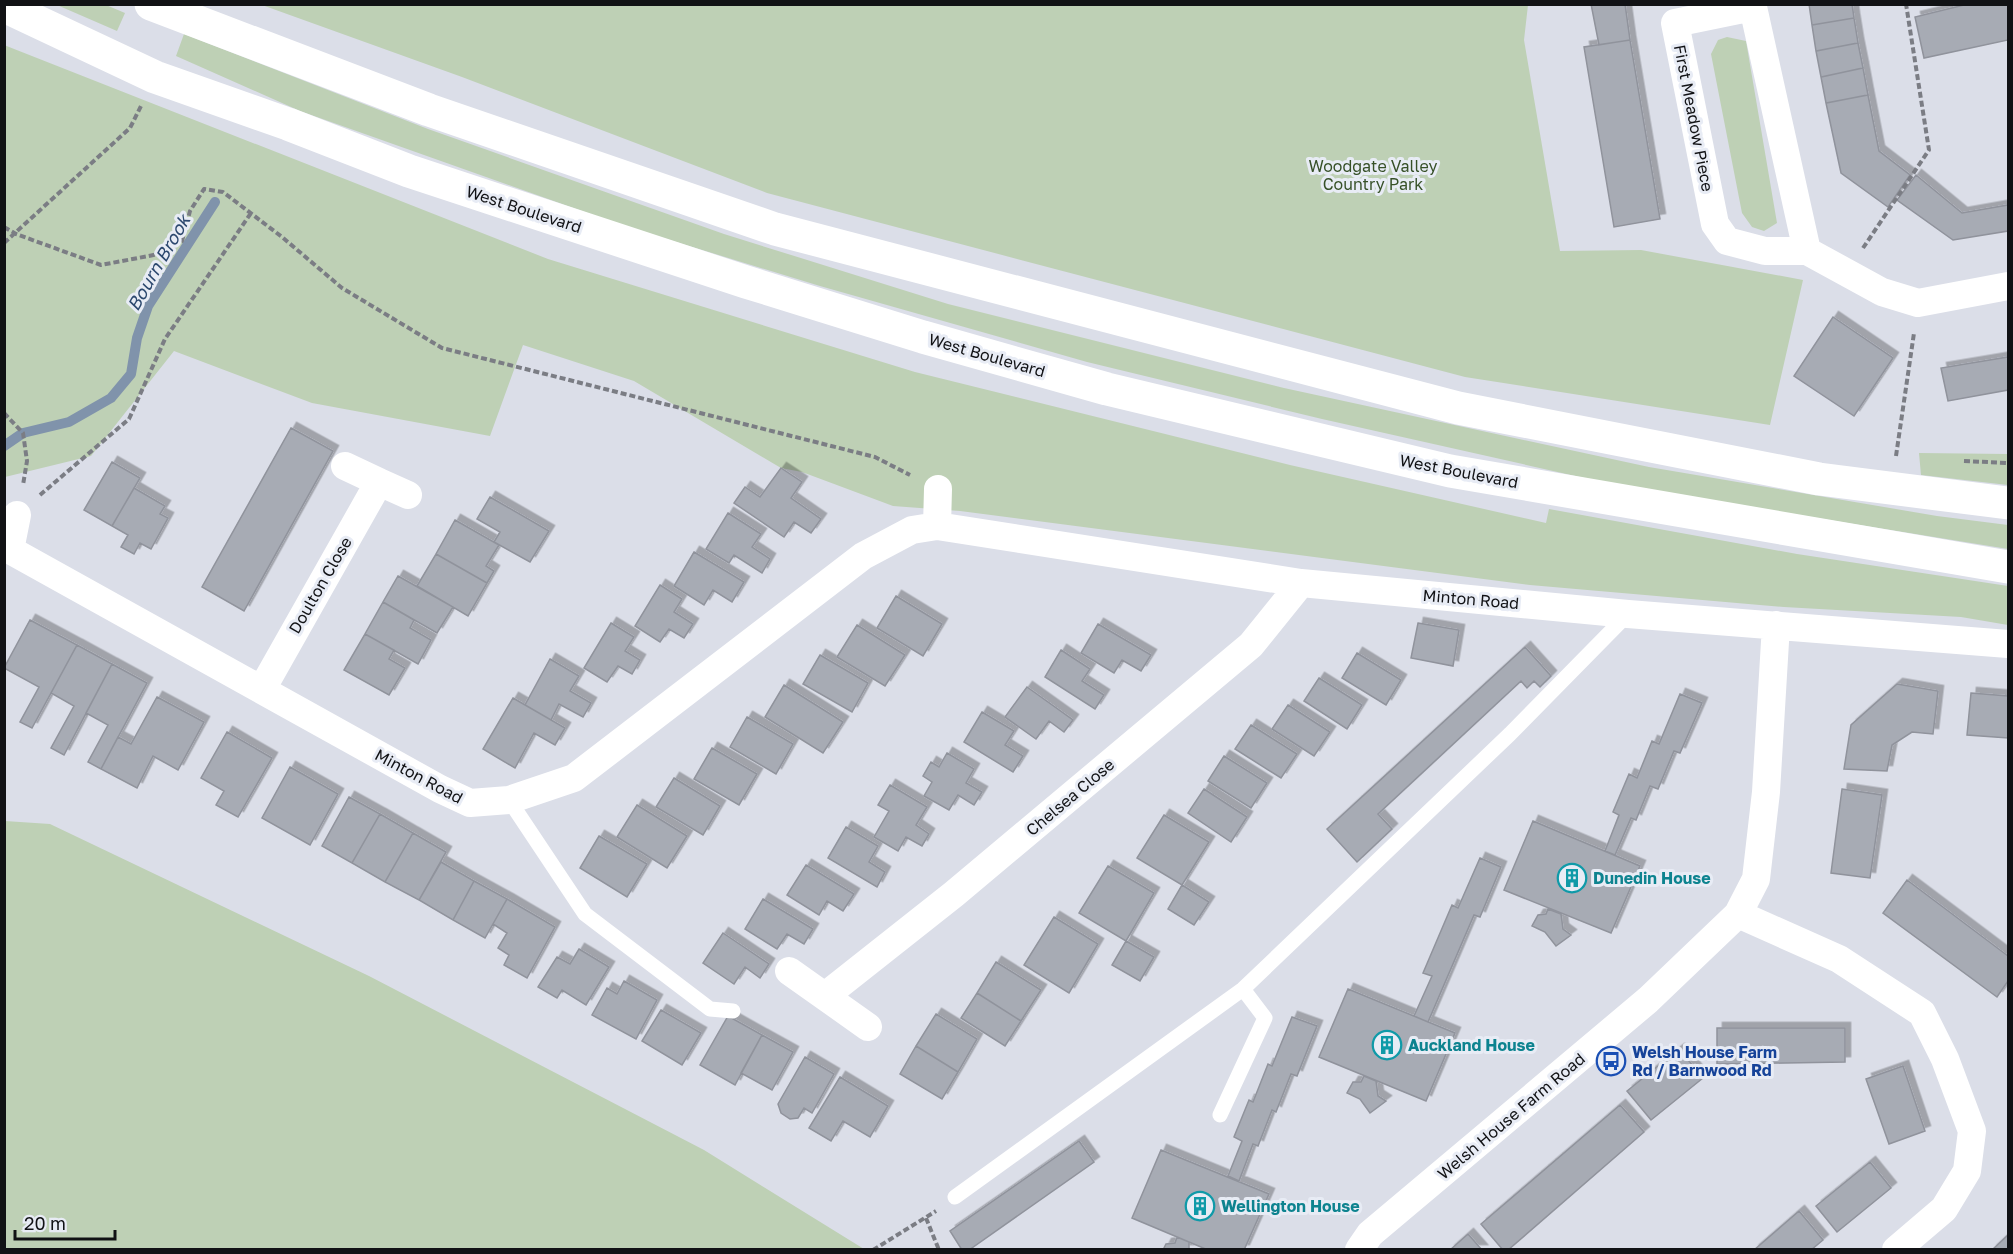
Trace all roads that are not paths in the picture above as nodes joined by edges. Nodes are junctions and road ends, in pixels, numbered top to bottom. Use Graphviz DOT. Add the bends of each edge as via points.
graph roads {
  1 [pos="151,4"];
  2 [pos="4,6"];
  3 [pos="1807,251"];
  4 [pos="2008,286"];
  5 [pos="345,466"];
  6 [pos="379,482"];
  7 [pos="938,489"];
  8 [pos="408,495"];
  9 [pos="2008,503"];
  10 [pos="17,515"];
  11 [pos="937,526"];
  12 [pos="2008,567"];
  13 [pos="1301,583"];
  14 [pos="1629,614"];
  15 [pos="1776,625"];
  16 [pos="2008,644"];
  17 [pos="262,689"];
  18 [pos="509,800"];
  19 [pos="1738,914"];
  20 [pos="789,972"];
  21 [pos="1243,989"];
  22 [pos="825,996"];
  23 [pos="733,1011"];
  24 [pos="868,1027"];
  25 [pos="1220,1115"];
  26 [pos="955,1197"];
  27 [pos="1359,1250"];
  28 [pos="1896,1250"];
  1 -- 9 [label="main road" via="429,110 775,229 1458,408 1819,479"];
  2 -- 12 [label="main road, West Boulevard" via="155,77 410,171 746,282 1095,386 1450,471"];
  3 -- 3 [label="street, First Meadow Piece" via="1753,7 1675,23 1715,224 1727,241 1765,251"];
  3 -- 4 [label="street, First Meadow Piece" via="1882,292 1918,303"];
  5 -- 6 [label="street"];
  6 -- 8 [label="street"];
  6 -- 17 [label="street, Doulton Close"];
  7 -- 11 [label="street"];
  10 -- 17 [label="street, Minton Road" via="10,550"];
  11 -- 13 [label="street, Minton Road"];
  11 -- 18 [label="street, Minton Road" via="912,530 863,556 574,778"];
  13 -- 14 [label="street, Minton Road"];
  13 -- 22 [label="street, Chelsea Close" via="1251,645 954,894"];
  14 -- 15 [label="street, Minton Road"];
  14 -- 21 [label="lane" via="1510,734"];
  15 -- 16 [label="street, Minton Road"];
  15 -- 19 [label="street, Welsh House Farm Road" via="1766,792 1756,879"];
  17 -- 18 [label="street, Minton Road" via="470,803"];
  18 -- 23 [label="lane" via="585,914 710,1009"];
  19 -- 27 [label="street, Welsh House Farm Road" via="1648,1000 1370,1234"];
  19 -- 28 [label="street" via="1839,959 1922,1013 1945,1059 1972,1131 1967,1171 1944,1209"];
  20 -- 22 [label="street"];
  21 -- 25 [label="lane" via="1265,1018"];
  21 -- 26 [label="lane"];
  22 -- 24 [label="street"];
}
